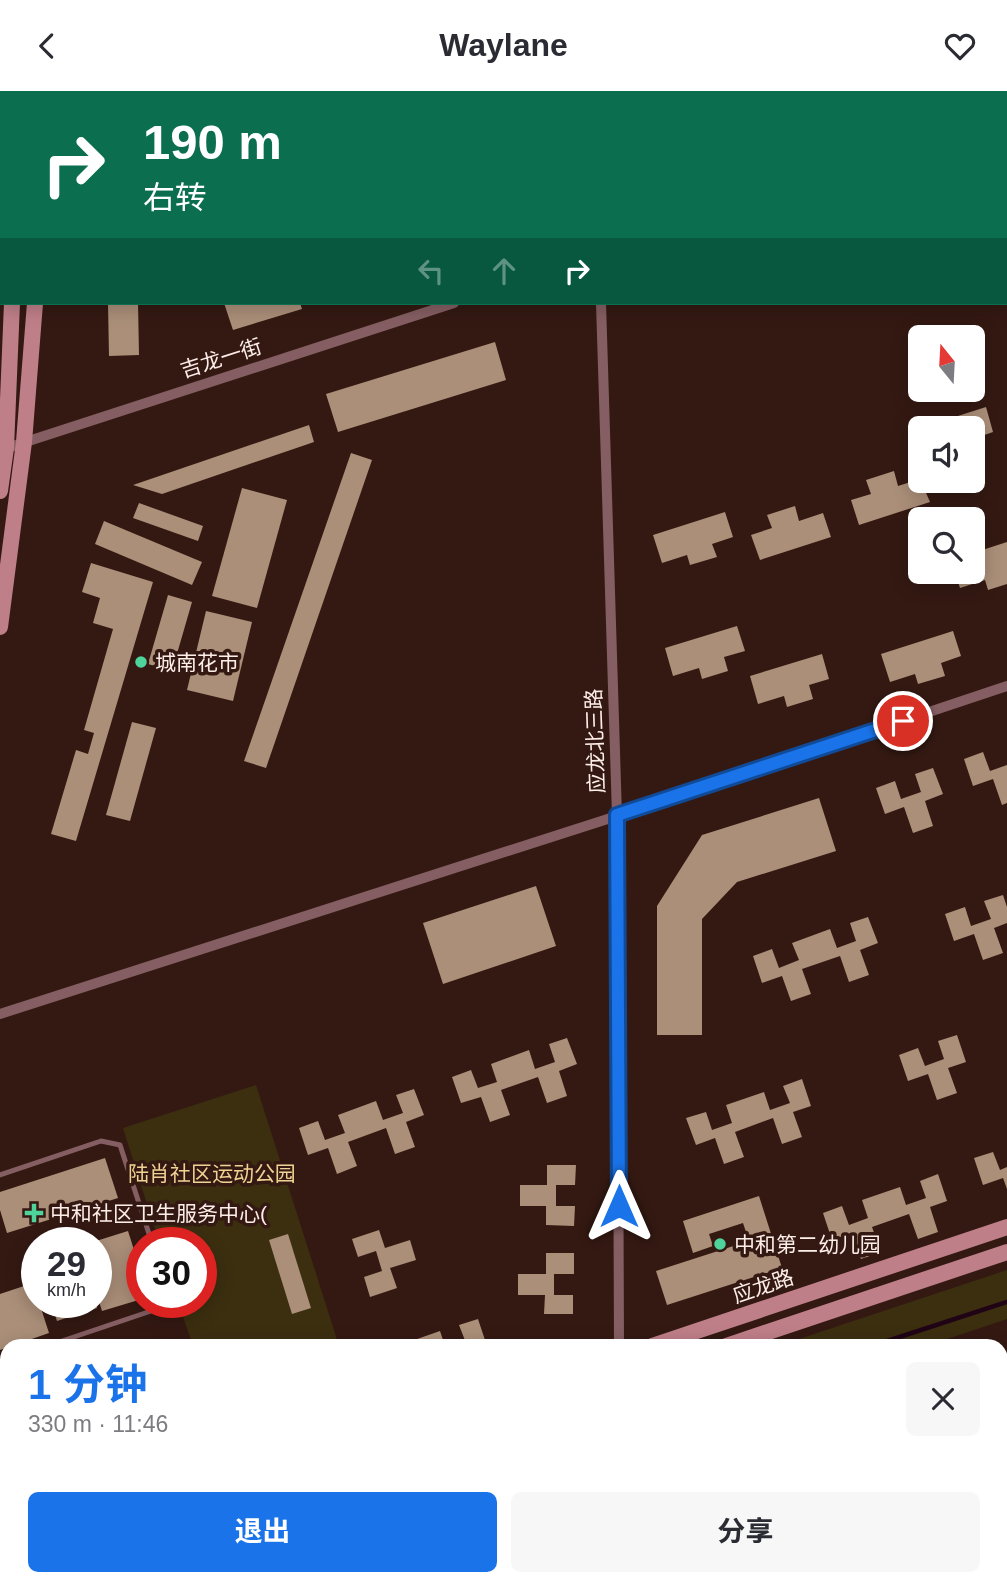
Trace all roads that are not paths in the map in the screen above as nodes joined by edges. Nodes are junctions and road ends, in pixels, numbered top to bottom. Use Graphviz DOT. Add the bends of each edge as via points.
graph roads {
  1 [pos="12,305"];
  2 [pos="35,305"];
  3 [pos="448,305"];
  4 [pos="601,305"];
  5 [pos="24,442"];
  6 [pos="3,449"];
  7 [pos="0,491"];
  8 [pos="0,627"];
  9 [pos="1007,687"];
  10 [pos="617,815"];
  11 [pos="0,1014"];
  12 [pos="0,1175"];
  13 [pos="147,1227"];
  14 [pos="1007,1227"];
  15 [pos="1007,1252"];
  16 [pos="130,1318"];
  17 [pos="68,1339"];
  18 [pos="619,1339"];
  19 [pos="673,1339"];
  20 [pos="747,1339"];
  1 -- 6 [label="street"];
  2 -- 5 [label="street"];
  3 -- 5 [label="street, 吉龙一街"];
  4 -- 10 [label="street, 应龙北三路"];
  5 -- 6 [label="street, 吉龙一街"];
  5 -- 8 [label="street"];
  6 -- 7 [label="street"];
  9 -- 10 [label="street"];
  10 -- 11 [label="street"];
  10 -- 18 [label="street, 应龙北三路"];
  12 -- 13 [label="lane" via="101,1141 120,1145"];
  14 -- 19 [label="street, 应龙路"];
  15 -- 20 [label="street"];
  16 -- 17 [label="lane"];
}
